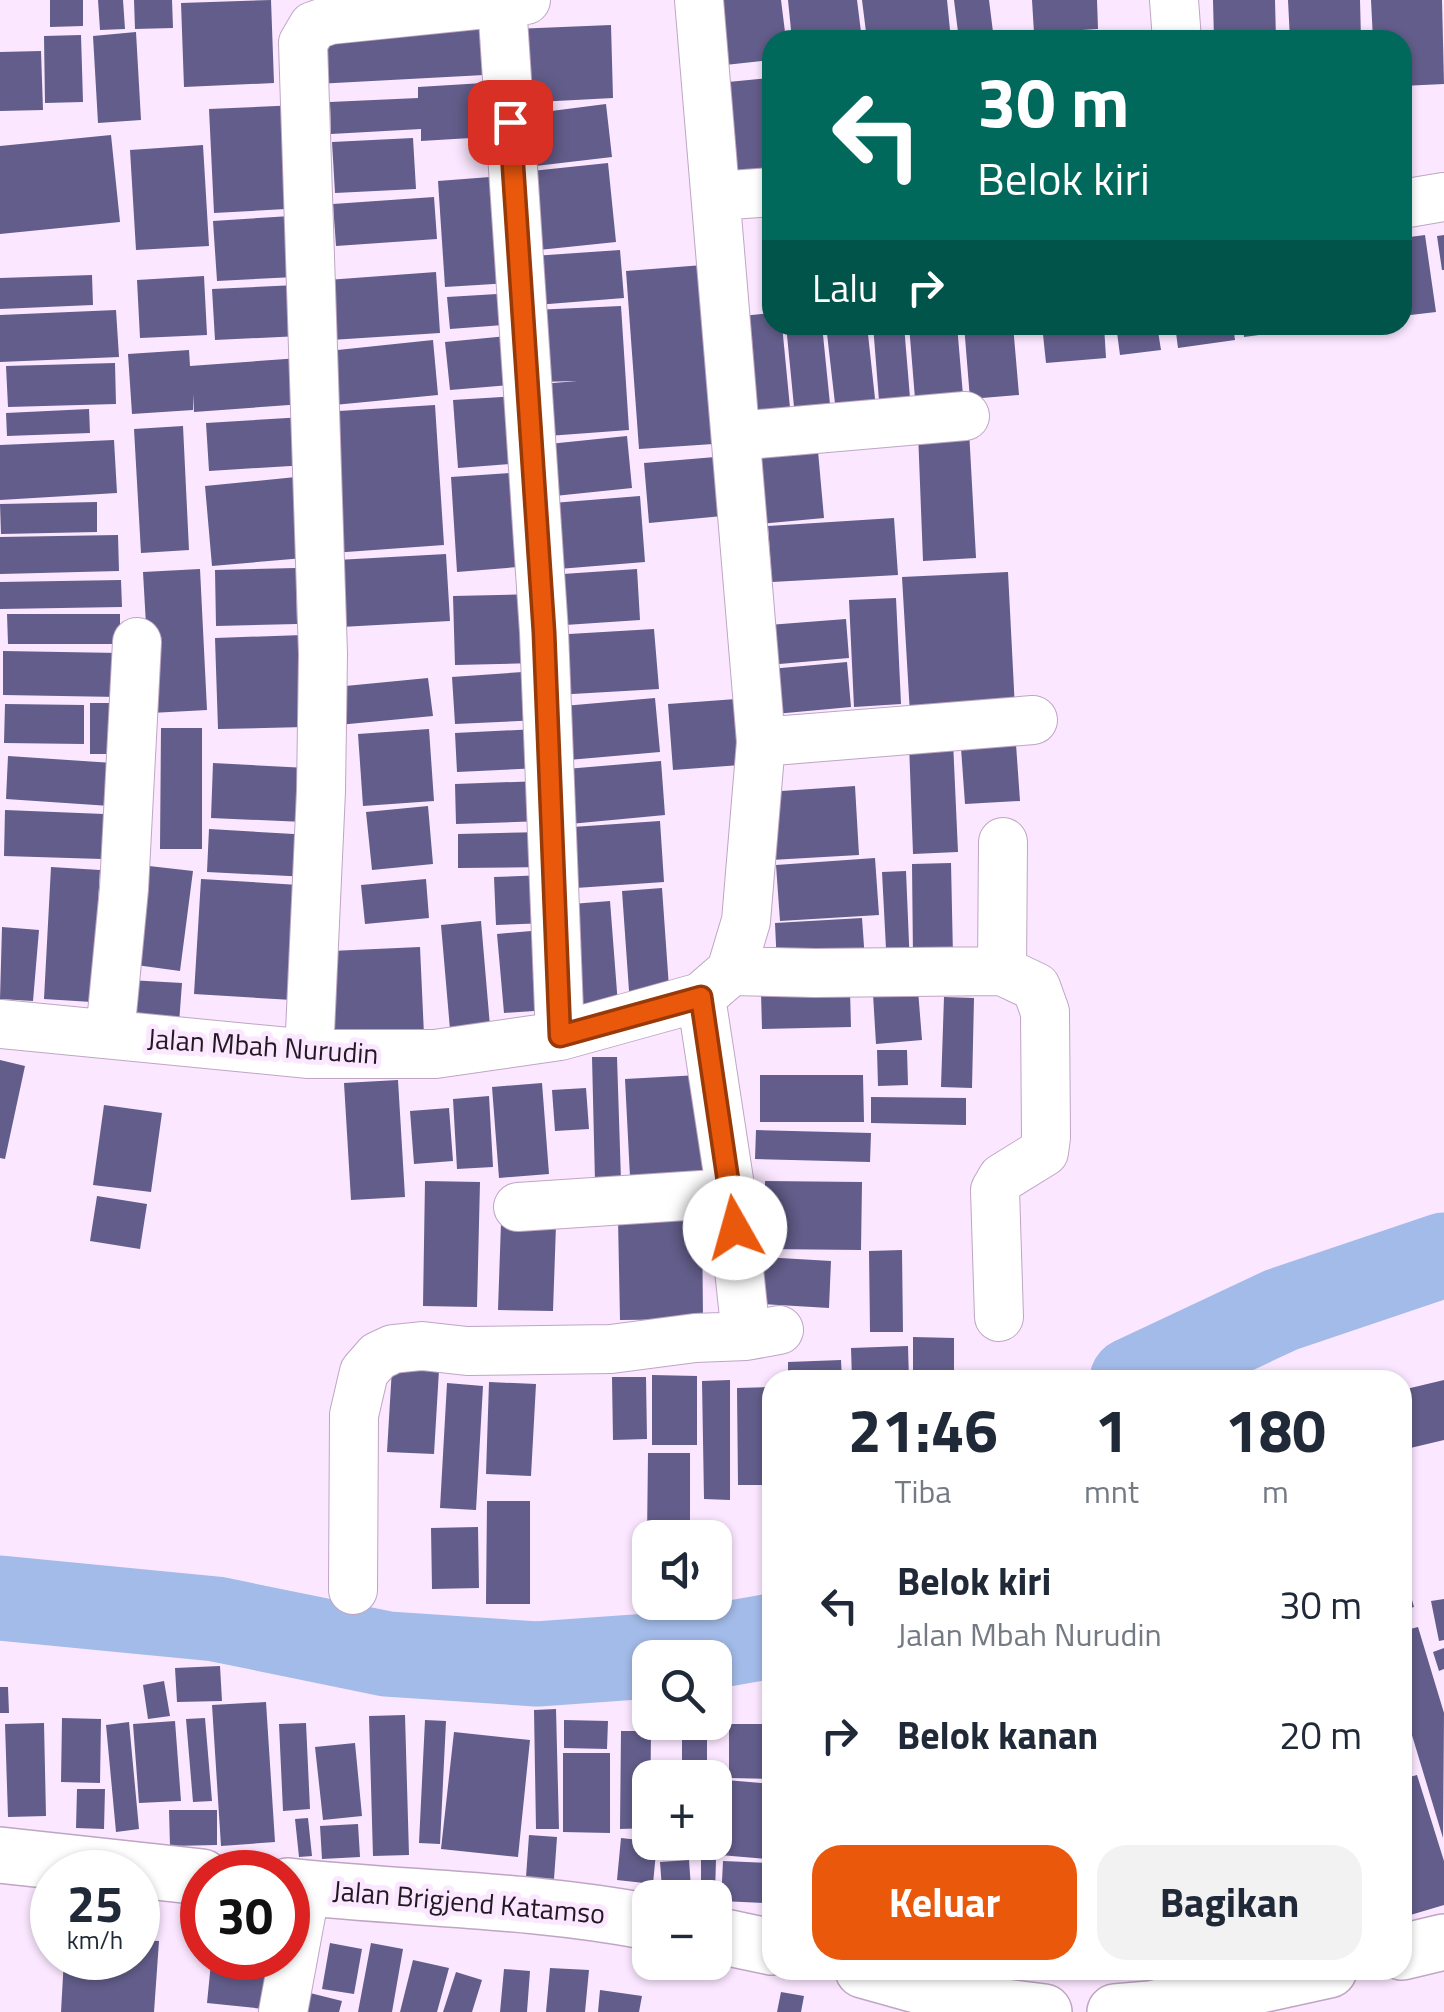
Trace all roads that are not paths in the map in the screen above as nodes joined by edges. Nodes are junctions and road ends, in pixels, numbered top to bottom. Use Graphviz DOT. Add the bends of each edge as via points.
graph roads {
  1 [pos="699,0"];
  2 [pos="1174,0"];
  3 [pos="514,2"];
  4 [pos="1176,30"];
  5 [pos="762,193"];
  6 [pos="716,196"];
  7 [pos="1444,197"];
  8 [pos="1412,202"];
  9 [pos="965,416"];
  10 [pos="736,436"];
  11 [pos="137,642"];
  12 [pos="1033,720"];
  13 [pos="762,742"];
  14 [pos="1003,842"];
  15 [pos="1002,970"];
  16 [pos="716,984"];
  17 [pos="0,1024"];
  18 [pos="110,1034"];
  19 [pos="560,1036"];
  20 [pos="309,1054"];
  21 [pos="731,1193"];
  22 [pos="518,1207"];
  23 [pos="999,1317"];
  24 [pos="353,1590"];
  25 [pos="0,1856"];
  26 [pos="180,1875"];
  27 [pos="310,1888"];
  28 [pos="632,1918"];
  29 [pos="732,1939"];
  30 [pos="1444,1942"];
  31 [pos="762,1945"];
  32 [pos="1412,1950"];
  33 [pos="287,1980"];
  34 [pos="898,1980"];
  35 [pos="1282,1980"];
  36 [pos="283,2012"];
  37 [pos="1044,2012"];
  38 [pos="1115,2012"];
  1 -- 6 [label="street"];
  2 -- 4 [label="street"];
  3 -- 19 [label="street"];
  3 -- 20 [label="street" via="330,20 313,26 303,43 323,654"];
  5 -- 6 [label="street"];
  6 -- 10 [label="street"];
  7 -- 8 [label="street"];
  9 -- 10 [label="street"];
  10 -- 13 [label="street"];
  11 -- 18 [label="street"];
  12 -- 13 [label="street"];
  13 -- 16 [label="street" via="746,921"];
  14 -- 15 [label="street"];
  15 -- 16 [label="street, Jalan Mbah Nurudin" via="814,974"];
  15 -- 23 [label="street" via="1036,987 1044,1000 1046,1137 1044,1152 1002,1178 995,1190"];
  16 -- 19 [label="street, Jalan Mbah Nurudin"];
  16 -- 21 [label="street"];
  17 -- 18 [label="street, Jalan Mbah Nurudin"];
  18 -- 20 [label="street, Jalan Mbah Nurudin"];
  19 -- 20 [label="street, Jalan Mbah Nurudin" via="435,1054"];
  21 -- 22 [label="street"];
  21 -- 24 [label="street" via="763,1333 610,1349 422,1346 378,1356 364,1372 354,1415"];
  25 -- 26 [label="street"];
  27 -- 28 [label="street, Jalan Brigjend Katamso"];
  29 -- 31 [label="street"];
  30 -- 32 [label="street"];
  33 -- 36 [label="street"];
  34 -- 37 [label="street" via="988,2005"];
  35 -- 38 [label="street"];
}
